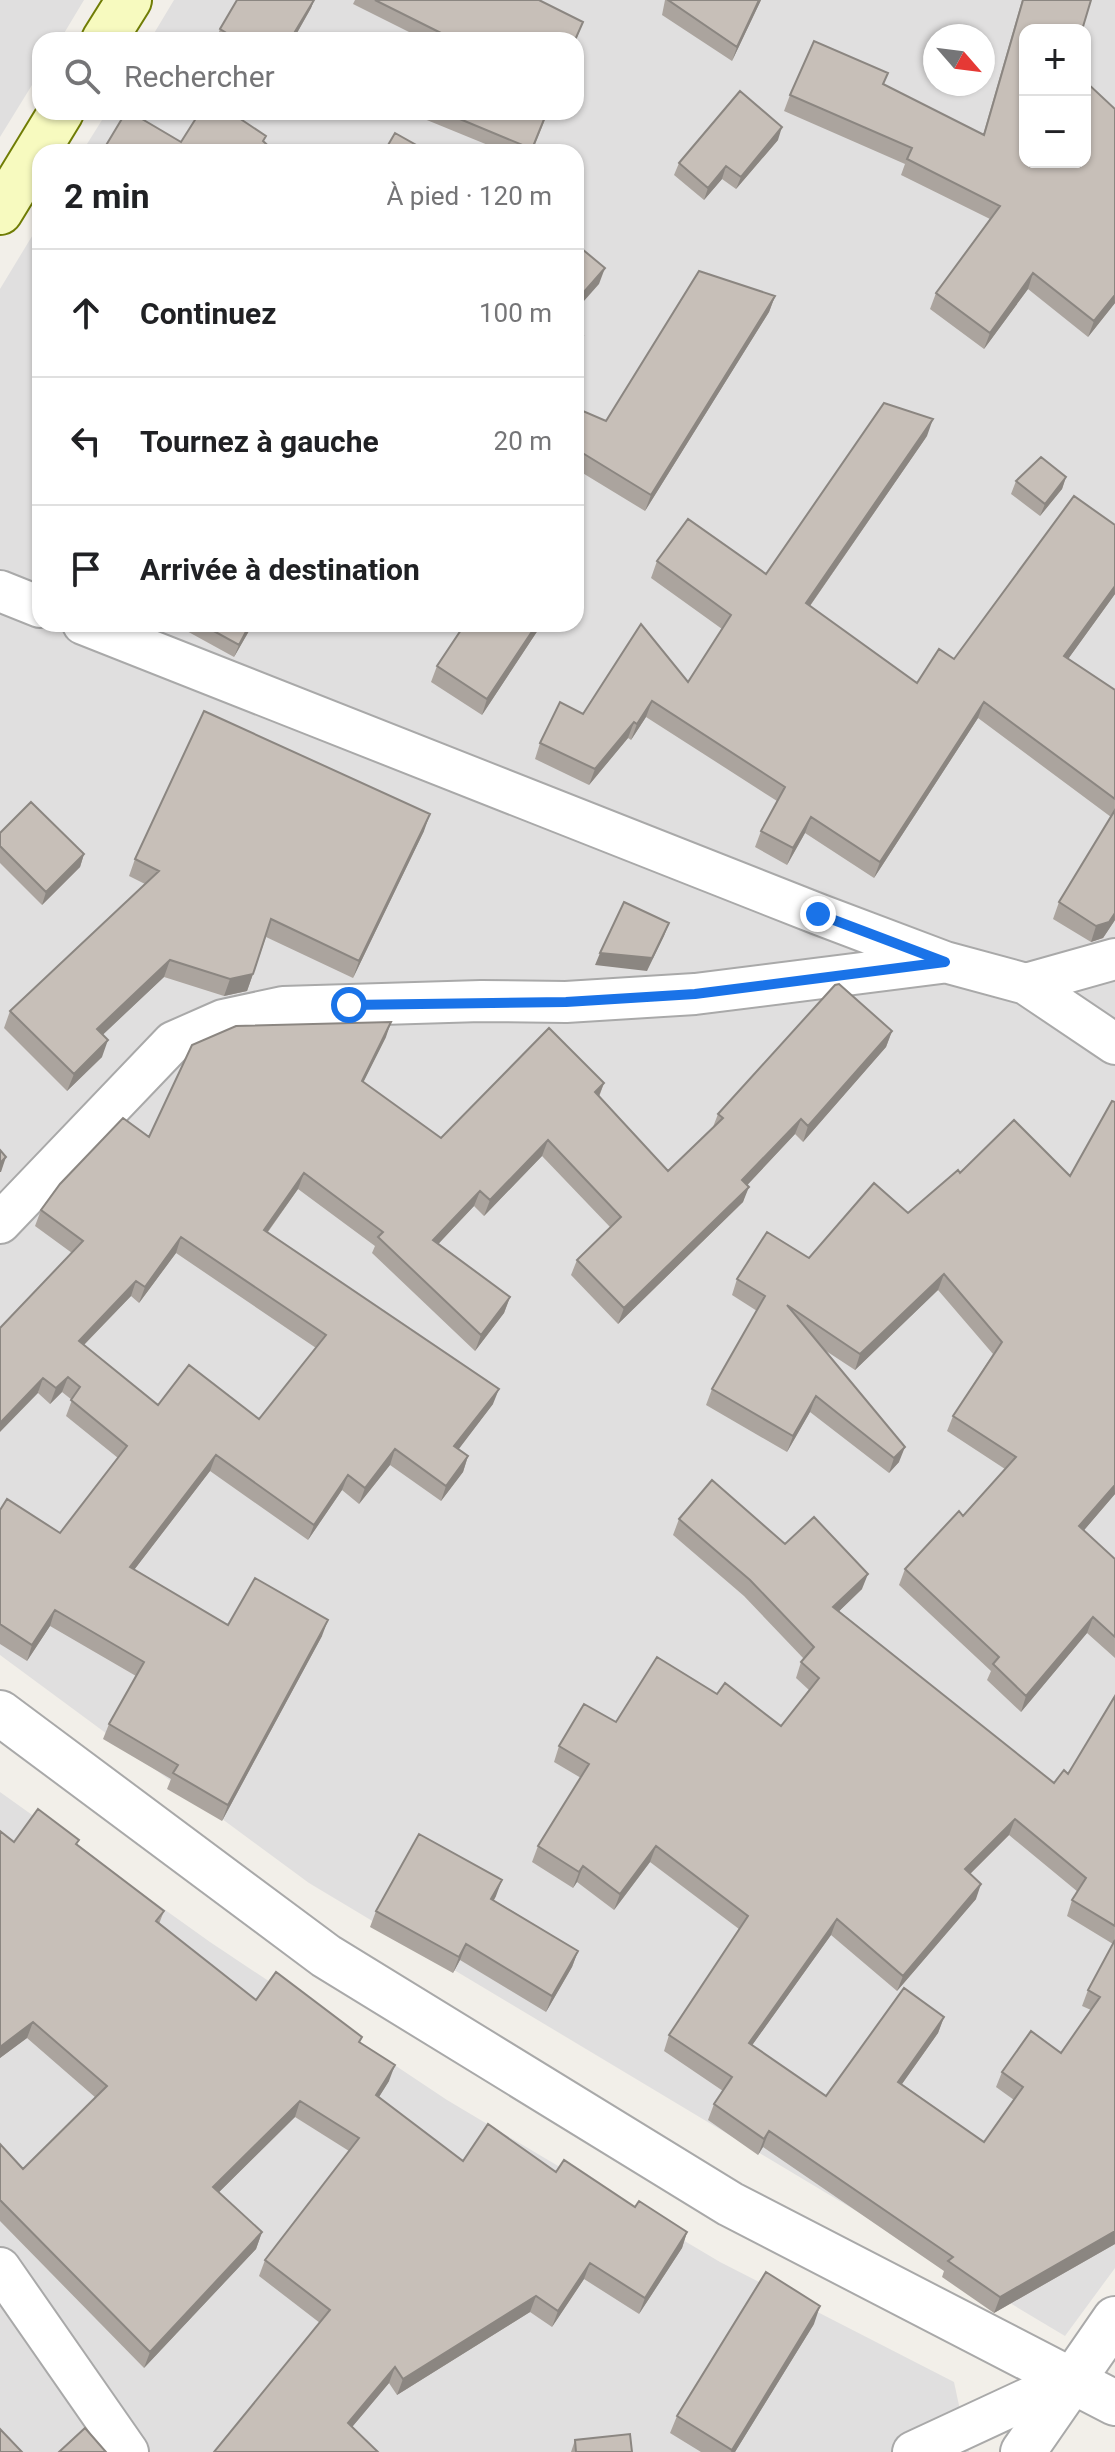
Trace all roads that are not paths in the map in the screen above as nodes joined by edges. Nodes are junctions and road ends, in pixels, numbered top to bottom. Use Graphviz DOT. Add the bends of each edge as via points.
graph roads {
  1 [pos="129,0"];
  2 [pos="109,32"];
  3 [pos="56,120"];
  4 [pos="41,144"];
  5 [pos="32,160"];
  6 [pos="0,212"];
  7 [pos="0,591"];
  8 [pos="32,604"];
  9 [pos="103,632"];
  10 [pos="1115,959"];
  11 [pos="945,962"];
  12 [pos="1026,984"];
  13 [pos="1115,1044"];
  14 [pos="0,1223"];
  15 [pos="0,1713"];
  16 [pos="0,2268"];
  17 [pos="1115,2319"];
  18 [pos="1070,2379"];
  19 [pos="1115,2403"];
  20 [pos="128,2452"];
  21 [pos="913,2452"];
  22 [pos="1023,2452"];
  1 -- 2 [label="main road"];
  3 -- 4 [label="main road"];
  5 -- 6 [label="main road"];
  7 -- 8 [label="street"];
  9 -- 11 [label="street"];
  10 -- 12 [label="street"];
  11 -- 12 [label="street"];
  11 -- 14 [label="street" via="695,994 283,1007 223,1020 173,1042"];
  12 -- 13 [label="street"];
  15 -- 18 [label="street" via="339,1964 730,2204"];
  16 -- 20 [label="street"];
  17 -- 18 [label="street"];
  18 -- 19 [label="street"];
  18 -- 21 [label="street"];
  18 -- 22 [label="street"];
}
